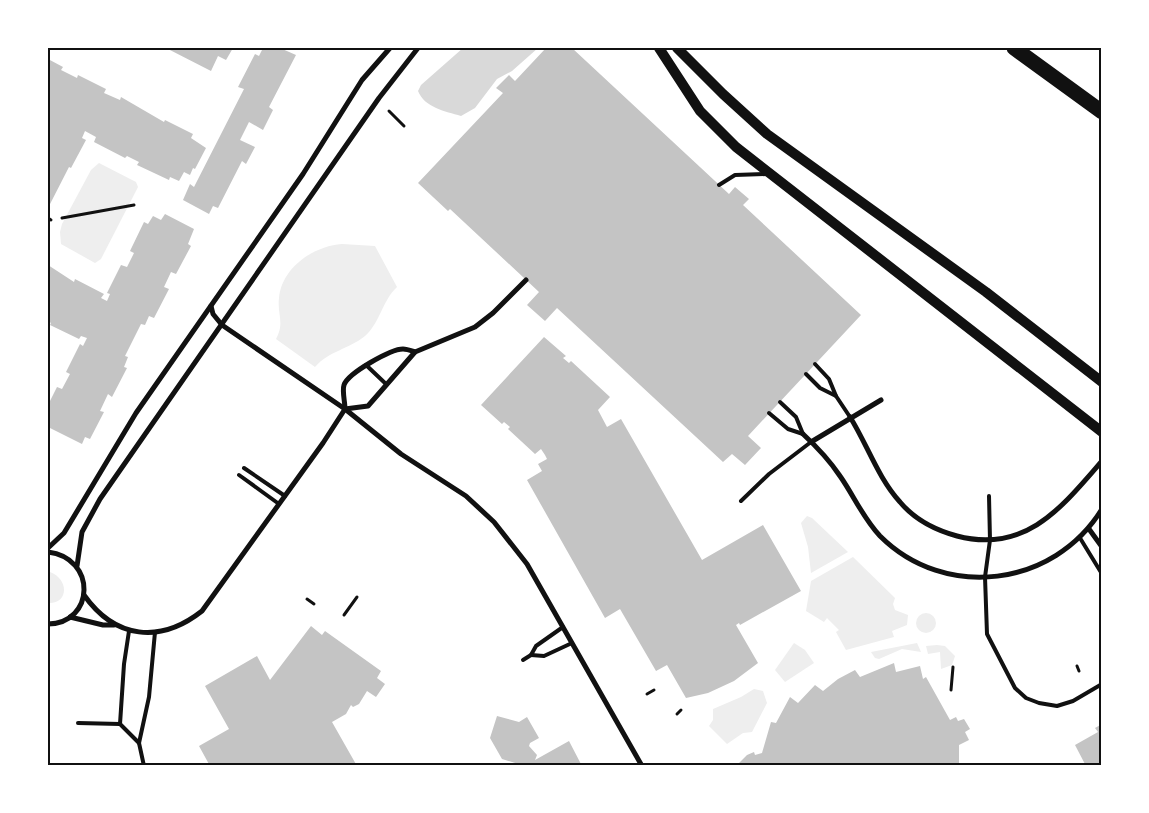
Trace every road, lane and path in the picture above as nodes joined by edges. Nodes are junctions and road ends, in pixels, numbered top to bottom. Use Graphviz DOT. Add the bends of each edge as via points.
graph roads {
  1 [pos="390,48"];
  2 [pos="418,48"];
  3 [pos="659,48"];
  4 [pos="677,48"];
  5 [pos="1014,48"];
  6 [pos="389,111"];
  7 [pos="1102,112"];
  8 [pos="404,126"];
  9 [pos="770,174"];
  10 [pos="719,185"];
  11 [pos="134,205"];
  12 [pos="62,218"];
  13 [pos="526,280"];
  14 [pos="211,306"];
  15 [pos="222,325"];
  16 [pos="415,352"];
  17 [pos="815,364"];
  18 [pos="366,365"];
  19 [pos="806,374"];
  20 [pos="1102,382"];
  21 [pos="386,384"];
  22 [pos="836,396"];
  23 [pos="881,400"];
  24 [pos="780,402"];
  25 [pos="345,408"];
  26 [pos="769,413"];
  27 [pos="850,417"];
  28 [pos="1102,432"];
  29 [pos="803,434"];
  30 [pos="812,442"];
  31 [pos="1102,461"];
  32 [pos="244,468"];
  33 [pos="239,475"];
  34 [pos="285,496"];
  35 [pos="990,496"];
  36 [pos="741,501"];
  37 [pos="279,504"];
  38 [pos="1102,509"];
  39 [pos="1089,529"];
  40 [pos="1080,538"];
  41 [pos="990,540"];
  42 [pos="1102,547"];
  43 [pos="48,548"];
  44 [pos="48,552"];
  45 [pos="77,566"];
  46 [pos="1102,574"];
  47 [pos="985,577"];
  48 [pos="84,595"];
  49 [pos="357,597"];
  50 [pos="307,599"];
  51 [pos="314,604"];
  52 [pos="344,615"];
  53 [pos="70,617"];
  54 [pos="50,624"];
  55 [pos="114,625"];
  56 [pos="563,627"];
  57 [pos="48,628"];
  58 [pos="129,631"];
  59 [pos="155,632"];
  60 [pos="572,643"];
  61 [pos="531,656"];
  62 [pos="523,660"];
  63 [pos="1077,666"];
  64 [pos="953,667"];
  65 [pos="1079,671"];
  66 [pos="1102,684"];
  67 [pos="654,690"];
  68 [pos="951,690"];
  69 [pos="647,694"];
  70 [pos="681,710"];
  71 [pos="677,714"];
  72 [pos="78,723"];
  73 [pos="120,724"];
  74 [pos="139,743"];
  75 [pos="144,766"];
  76 [pos="642,766"];
  1 -- 14 [label="street" via="362,80 303,174"];
  2 -- 15 [label="street"];
  3 -- 9 [label="main road" via="700,111 736,148"];
  4 -- 20 [label="main road" via="767,134 986,292"];
  5 -- 7 [label="highway"];
  6 -- 8 [label="path"];
  9 -- 10 [label="lane" via="735,175"];
  9 -- 28 [label="main road"];
  11 -- 12 [label="path"];
  13 -- 16 [label="street" via="493,314 474,327"];
  14 -- 15 [label="street"];
  14 -- 43 [label="street" via="136,412 64,533"];
  15 -- 25 [label="street"];
  15 -- 45 [label="street" via="100,499 82,532"];
  16 -- 18 [label="street" via="403,349"];
  16 -- 21 [label="street"];
  17 -- 22 [label="lane" via="829,379"];
  18 -- 21 [label="lane"];
  18 -- 25 [label="street" via="344,386"];
  19 -- 22 [label="lane" via="820,388"];
  21 -- 25 [label="street" via="368,406"];
  22 -- 27 [label="lane"];
  23 -- 27 [label="street"];
  24 -- 29 [label="lane" via="796,417"];
  25 -- 34 [label="street"];
  25 -- 56 [label="street" via="401,454 466,496 494,522 527,564"];
  26 -- 29 [label="lane" via="788,428"];
  27 -- 30 [label="street"];
  27 -- 41 [label="street" via="886,483 908,511 940,532"];
  29 -- 30 [label="street"];
  30 -- 36 [label="lane" via="775,469"];
  30 -- 47 [label="street" via="840,475 869,524 897,551 911,561 938,572"];
  31 -- 41 [label="street" via="1046,520 1021,534"];
  32 -- 34 [label="lane"];
  33 -- 37 [label="lane"];
  34 -- 37 [label="street"];
  35 -- 41 [label="lane"];
  37 -- 59 [label="street" via="202,611 184,623"];
  38 -- 39 [label="street"];
  39 -- 40 [label="street"];
  39 -- 42 [label="street"];
  40 -- 46 [label="lane"];
  40 -- 47 [label="street" via="1035,566 1013,574"];
  41 -- 47 [label="lane"];
  44 -- 45 [label="street" via="68,558"];
  45 -- 48 [label="street" via="82,575"];
  47 -- 66 [label="lane" via="987,634 1019,694 1039,703 1057,706"];
  48 -- 53 [label="street"];
  48 -- 55 [label="street"];
  49 -- 52 [label="path"];
  50 -- 51 [label="path"];
  53 -- 54 [label="street"];
  53 -- 55 [label="street"];
  54 -- 57 [label="street"];
  55 -- 58 [label="street"];
  56 -- 60 [label="street"];
  56 -- 61 [label="lane" via="536,646"];
  58 -- 59 [label="street"];
  58 -- 73 [label="lane"];
  59 -- 74 [label="lane" via="149,697"];
  60 -- 61 [label="lane" via="544,656"];
  60 -- 76 [label="street"];
  61 -- 62 [label="lane"];
  63 -- 65 [label="path"];
  64 -- 68 [label="path"];
  67 -- 69 [label="path"];
  70 -- 71 [label="path"];
  72 -- 73 [label="lane"];
  73 -- 74 [label="lane"];
  74 -- 75 [label="lane"];
}
